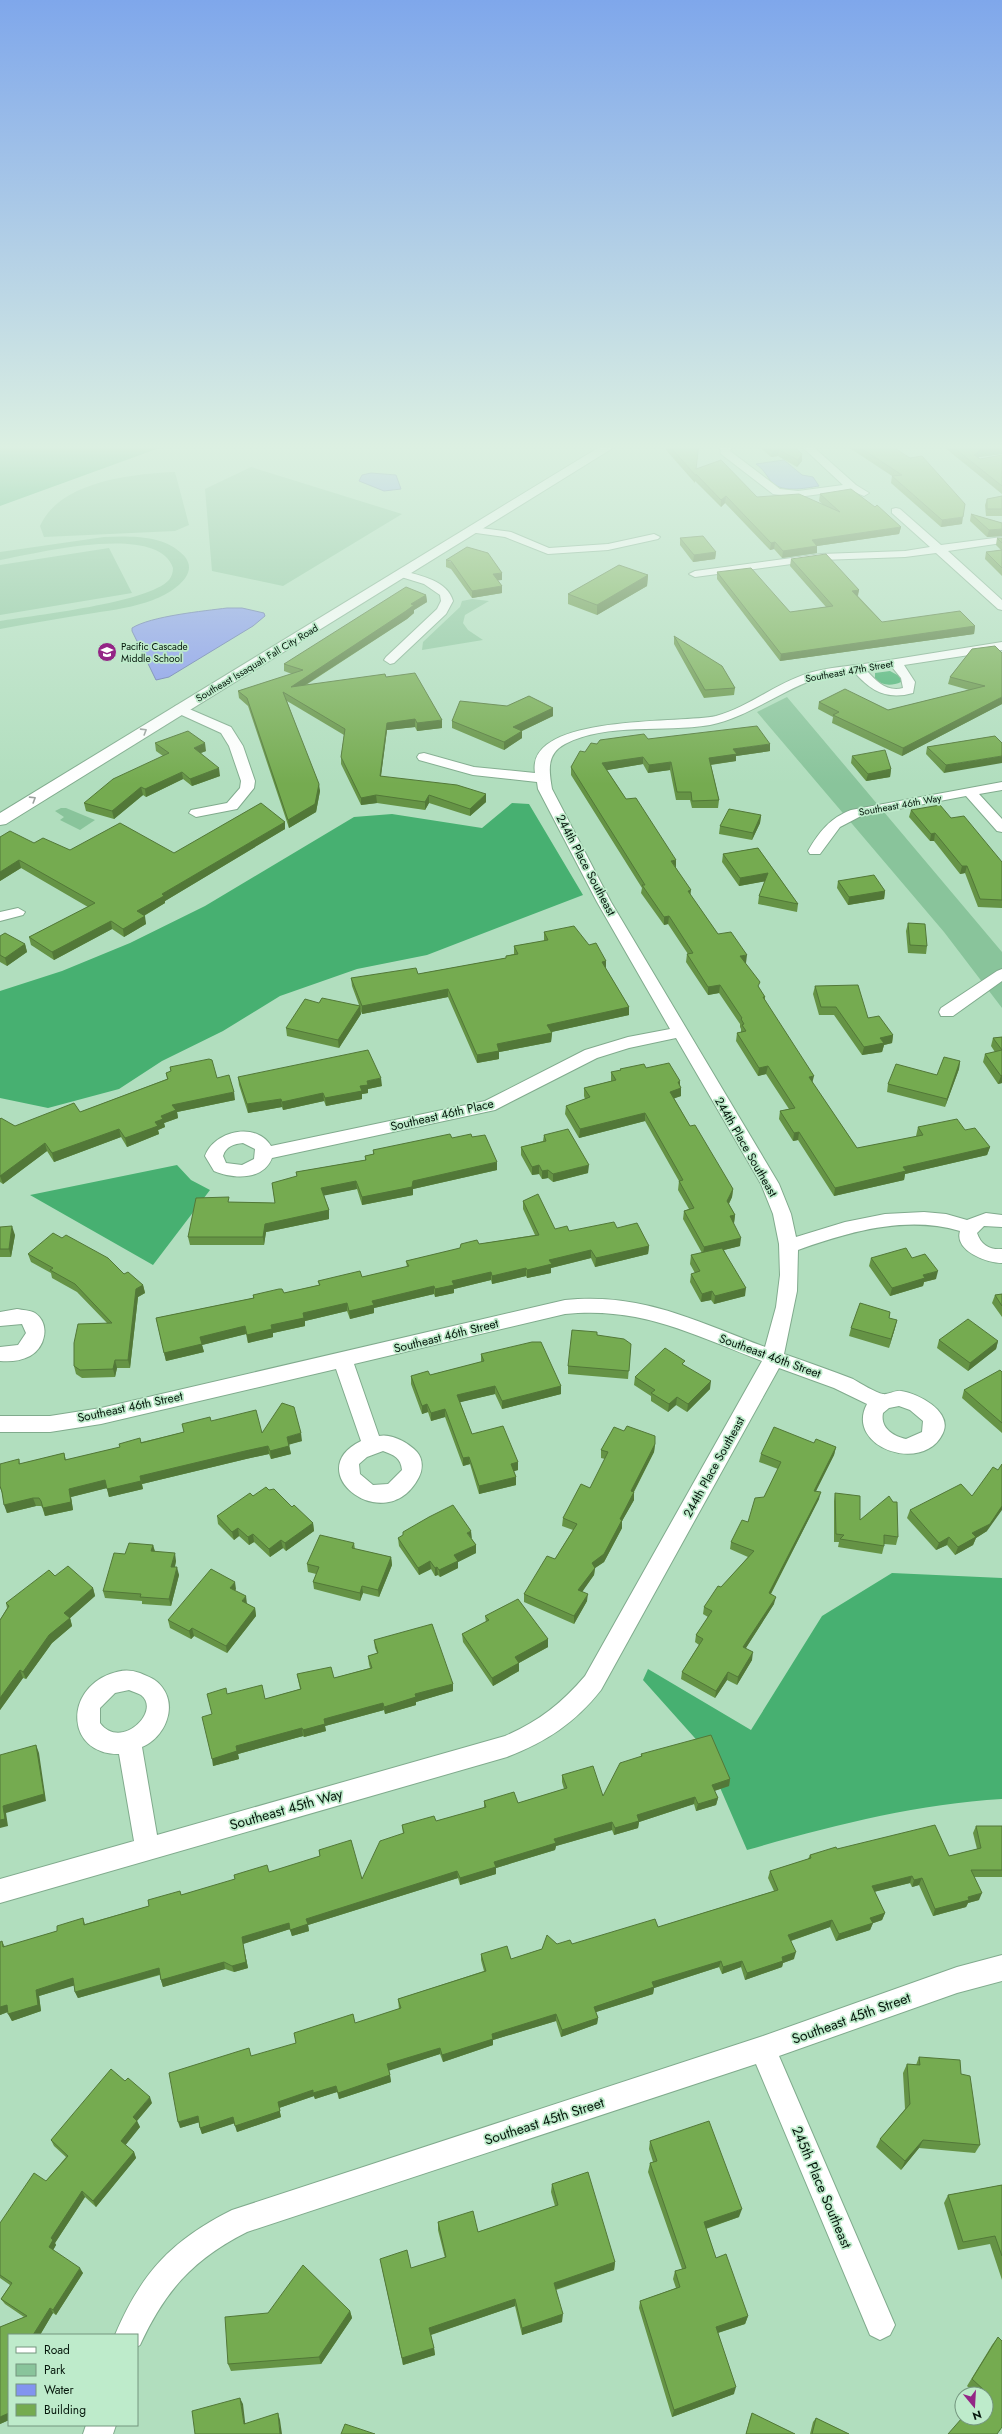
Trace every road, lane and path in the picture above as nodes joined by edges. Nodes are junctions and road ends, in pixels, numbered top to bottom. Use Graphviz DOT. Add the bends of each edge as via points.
graph roads {
  1 [pos="408,557"];
  2 [pos="430,557"];
  3 [pos="835,557"];
  4 [pos="949,557"];
  5 [pos="402,574"];
  6 [pos="695,574"];
  7 [pos="1002,606"];
  8 [pos="1002,646"];
  9 [pos="390,660"];
  10 [pos="895,663"];
  11 [pos="857,668"];
  12 [pos="180,709"];
  13 [pos="424,757"];
  14 [pos="541,778"];
  15 [pos="1002,786"];
  16 [pos="970,792"];
  17 [pos="0,804"];
  18 [pos="196,813"];
  19 [pos="0,820"];
  20 [pos="1002,828"];
  21 [pos="815,851"];
  22 [pos="18,912"];
  23 [pos="0,917"];
  24 [pos="1002,974"];
  25 [pos="947,1012"];
  26 [pos="680,1032"];
  27 [pos="265,1153"];
  28 [pos="1002,1221"];
  29 [pos="970,1227"];
  30 [pos="790,1246"];
  31 [pos="1002,1256"];
  32 [pos="0,1320"];
  33 [pos="1,1358"];
  34 [pos="774,1358"];
  35 [pos="344,1360"];
  36 [pos="880,1402"];
  37 [pos="0,1424"];
  38 [pos="372,1444"];
  39 [pos="565,1714"];
  40 [pos="129,1742"];
  41 [pos="147,1849"];
  42 [pos="0,1891"];
  43 [pos="1002,1968"];
  44 [pos="763,2049"];
  45 [pos="880,2325"];
  46 [pos="131,2334"];
  1 -- 17 [label="street, Southeast Issaquah Fall City Road"];
  2 -- 5 [label="street, Southeast Issaquah Fall City Road"];
  3 -- 6 [label="street"];
  4 -- 7 [label="street"];
  5 -- 9 [label="street" via="428,582 445,593 447,601 442,611"];
  5 -- 12 [label="street, Southeast Issaquah Fall City Road"];
  8 -- 10 [label="street, Southeast 47th Street"];
  10 -- 11 [label="street, Southeast 47th Street"];
  10 -- 11 [label="street" via="907,677 909,690 884,692 876,688"];
  11 -- 14 [label="street, Southeast 47th Street" via="812,676 796,682 760,704 718,719 692,724 600,729 581,733 558,744 545,755 540,766"];
  12 -- 18 [label="street" via="226,730 236,746 248,781 247,788 232,806"];
  19 -- 12 [label="street, Southeast Issaquah Fall City Road, one-way"];
  13 -- 14 [label="street" via="473,771"];
  14 -- 26 [label="street, 244th Place Southeast" via="604,902"];
  15 -- 16 [label="street, Southeast 46th Way"];
  16 -- 20 [label="street"];
  16 -- 21 [label="street, Southeast 46th Way" via="849,815 836,822 825,833"];
  22 -- 23 [label="street"];
  24 -- 25 [label="street"];
  26 -- 27 [label="street, Southeast 46th Place" via="630,1043 579,1060 507,1100 489,1106"];
  26 -- 30 [label="street, 244th Place Southeast" via="770,1184 782,1214"];
  28 -- 29 [label="street" via="982,1219"];
  29 -- 30 [label="street" via="943,1220 897,1220 833,1230"];
  29 -- 31 [label="street" via="969,1240 974,1246 989,1255"];
  30 -- 34 [label="street, 244th Place Southeast" via="788,1287 774,1340"];
  32 -- 33 [label="street" via="18,1316 27,1318 37,1329 36,1336 28,1347"];
  34 -- 35 [label="street, Southeast 46th Street" via="648,1311 598,1303 565,1307"];
  34 -- 36 [label="street, Southeast 46th Street" via="843,1383"];
  34 -- 39 [label="street, 244th Place Southeast" via="593,1683"];
  35 -- 37 [label="street, Southeast 46th Street" via="100,1415 37,1424"];
  35 -- 38 [label="street"];
  39 -- 41 [label="street, Southeast 45th Way" via="547,1729 507,1746"];
  40 -- 41 [label="street"];
  41 -- 42 [label="street, Southeast 45th Way"];
  43 -- 44 [label="street, Southeast 45th Street" via="985,1970"];
  44 -- 45 [label="street, 245th Place Southeast"];
  44 -- 46 [label="street, Southeast 45th Street" via="242,2220 212,2234 186,2252 165,2274 151,2294"];
}
